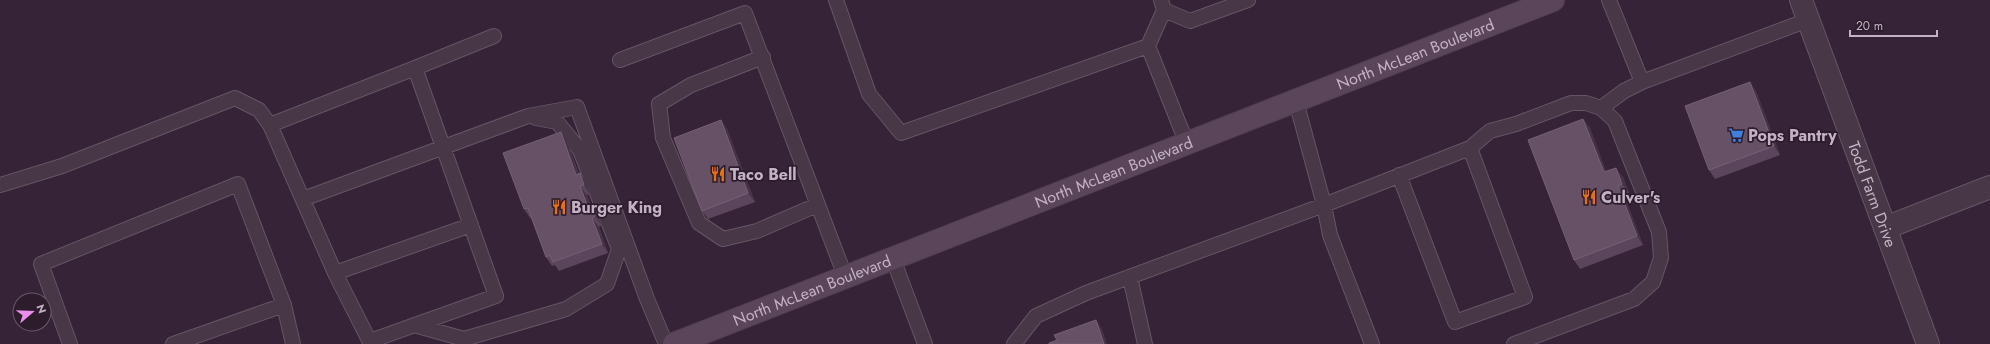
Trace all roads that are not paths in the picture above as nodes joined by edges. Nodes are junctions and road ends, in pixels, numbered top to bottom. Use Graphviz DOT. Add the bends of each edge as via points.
graph roads {
  1 [pos="836,0"];
  2 [pos="1248,0"];
  3 [pos="1553,0"];
  4 [pos="1609,0"];
  5 [pos="1800,0"];
  6 [pos="1163,5"];
  7 [pos="1808,20"];
  8 [pos="494,36"];
  9 [pos="1148,46"];
  10 [pos="763,58"];
  11 [pos="620,60"];
  12 [pos="415,68"];
  13 [pos="1642,82"];
  14 [pos="1296,102"];
  15 [pos="1600,108"];
  16 [pos="528,116"];
  17 [pos="270,125"];
  18 [pos="1187,144"];
  19 [pos="444,147"];
  20 [pos="1470,148"];
  21 [pos="1399,175"];
  22 [pos="0,185"];
  23 [pos="1990,188"];
  24 [pos="303,198"];
  25 [pos="1324,204"];
  26 [pos="817,205"];
  27 [pos="471,225"];
  28 [pos="1885,228"];
  29 [pos="893,259"];
  30 [pos="335,273"];
  31 [pos="845,276"];
  32 [pos="1130,277"];
  33 [pos="284,305"];
  34 [pos="414,325"];
  35 [pos="370,342"];
  36 [pos="70,344"];
  37 [pos="173,344"];
  38 [pos="293,344"];
  39 [pos="666,344"];
  40 [pos="674,344"];
  41 [pos="925,344"];
  42 [pos="1014,344"];
  43 [pos="1145,344"];
  44 [pos="1372,344"];
  45 [pos="1514,344"];
  46 [pos="1928,344"];
  1 -- 9 [label="lane" via="869,94 901,133"];
  2 -- 6 [label="lane" via="1190,21"];
  3 -- 14 [label="main road, North McLean Boulevard"];
  4 -- 13 [label="lane"];
  5 -- 7 [label="street, Todd Farm Drive"];
  6 -- 9 [label="lane"];
  7 -- 13 [label="lane"];
  7 -- 28 [label="street, Todd Farm Drive"];
  8 -- 12 [label="lane"];
  9 -- 18 [label="lane"];
  10 -- 11 [label="lane" via="745,13"];
  10 -- 26 [label="lane"];
  10 -- 26 [label="lane" via="691,85 659,104 663,138 699,223 723,240 757,231"];
  12 -- 17 [label="lane"];
  12 -- 19 [label="lane"];
  13 -- 15 [label="lane"];
  14 -- 18 [label="main road, North McLean Boulevard"];
  14 -- 25 [label="lane"];
  15 -- 20 [label="lane" via="1571,103 1490,131"];
  15 -- 45 [label="lane" via="1615,121 1659,232 1661,258 1653,282 1634,298"];
  16 -- 19 [label="lane"];
  16 -- 34 [label="lane" via="557,122 580,150 619,249 607,284 566,309 464,339"];
  16 -- 39 [label="lane" via="577,107"];
  17 -- 22 [label="lane" via="259,110 235,98 62,166"];
  17 -- 24 [label="lane"];
  18 -- 29 [label="main road, North McLean Boulevard"];
  19 -- 24 [label="lane"];
  19 -- 27 [label="lane"];
  20 -- 21 [label="lane"];
  20 -- 21 [label="lane" via="1525,297 1518,300 1455,322"];
  21 -- 25 [label="lane"];
  23 -- 28 [label="street"];
  24 -- 30 [label="lane"];
  25 -- 32 [label="lane"];
  25 -- 44 [label="lane" via="1330,235"];
  26 -- 31 [label="lane"];
  27 -- 30 [label="lane"];
  27 -- 34 [label="lane" via="496,296"];
  28 -- 46 [label="street, Todd Farm Drive"];
  29 -- 31 [label="main road, North McLean Boulevard"];
  29 -- 41 [label="lane"];
  30 -- 35 [label="lane"];
  31 -- 40 [label="main road, North McLean Boulevard"];
  32 -- 42 [label="lane" via="1086,293 1036,316"];
  32 -- 43 [label="lane"];
  33 -- 36 [label="lane" via="238,184 41,264"];
  33 -- 37 [label="lane"];
  33 -- 38 [label="lane"];
  34 -- 35 [label="lane"];
}
